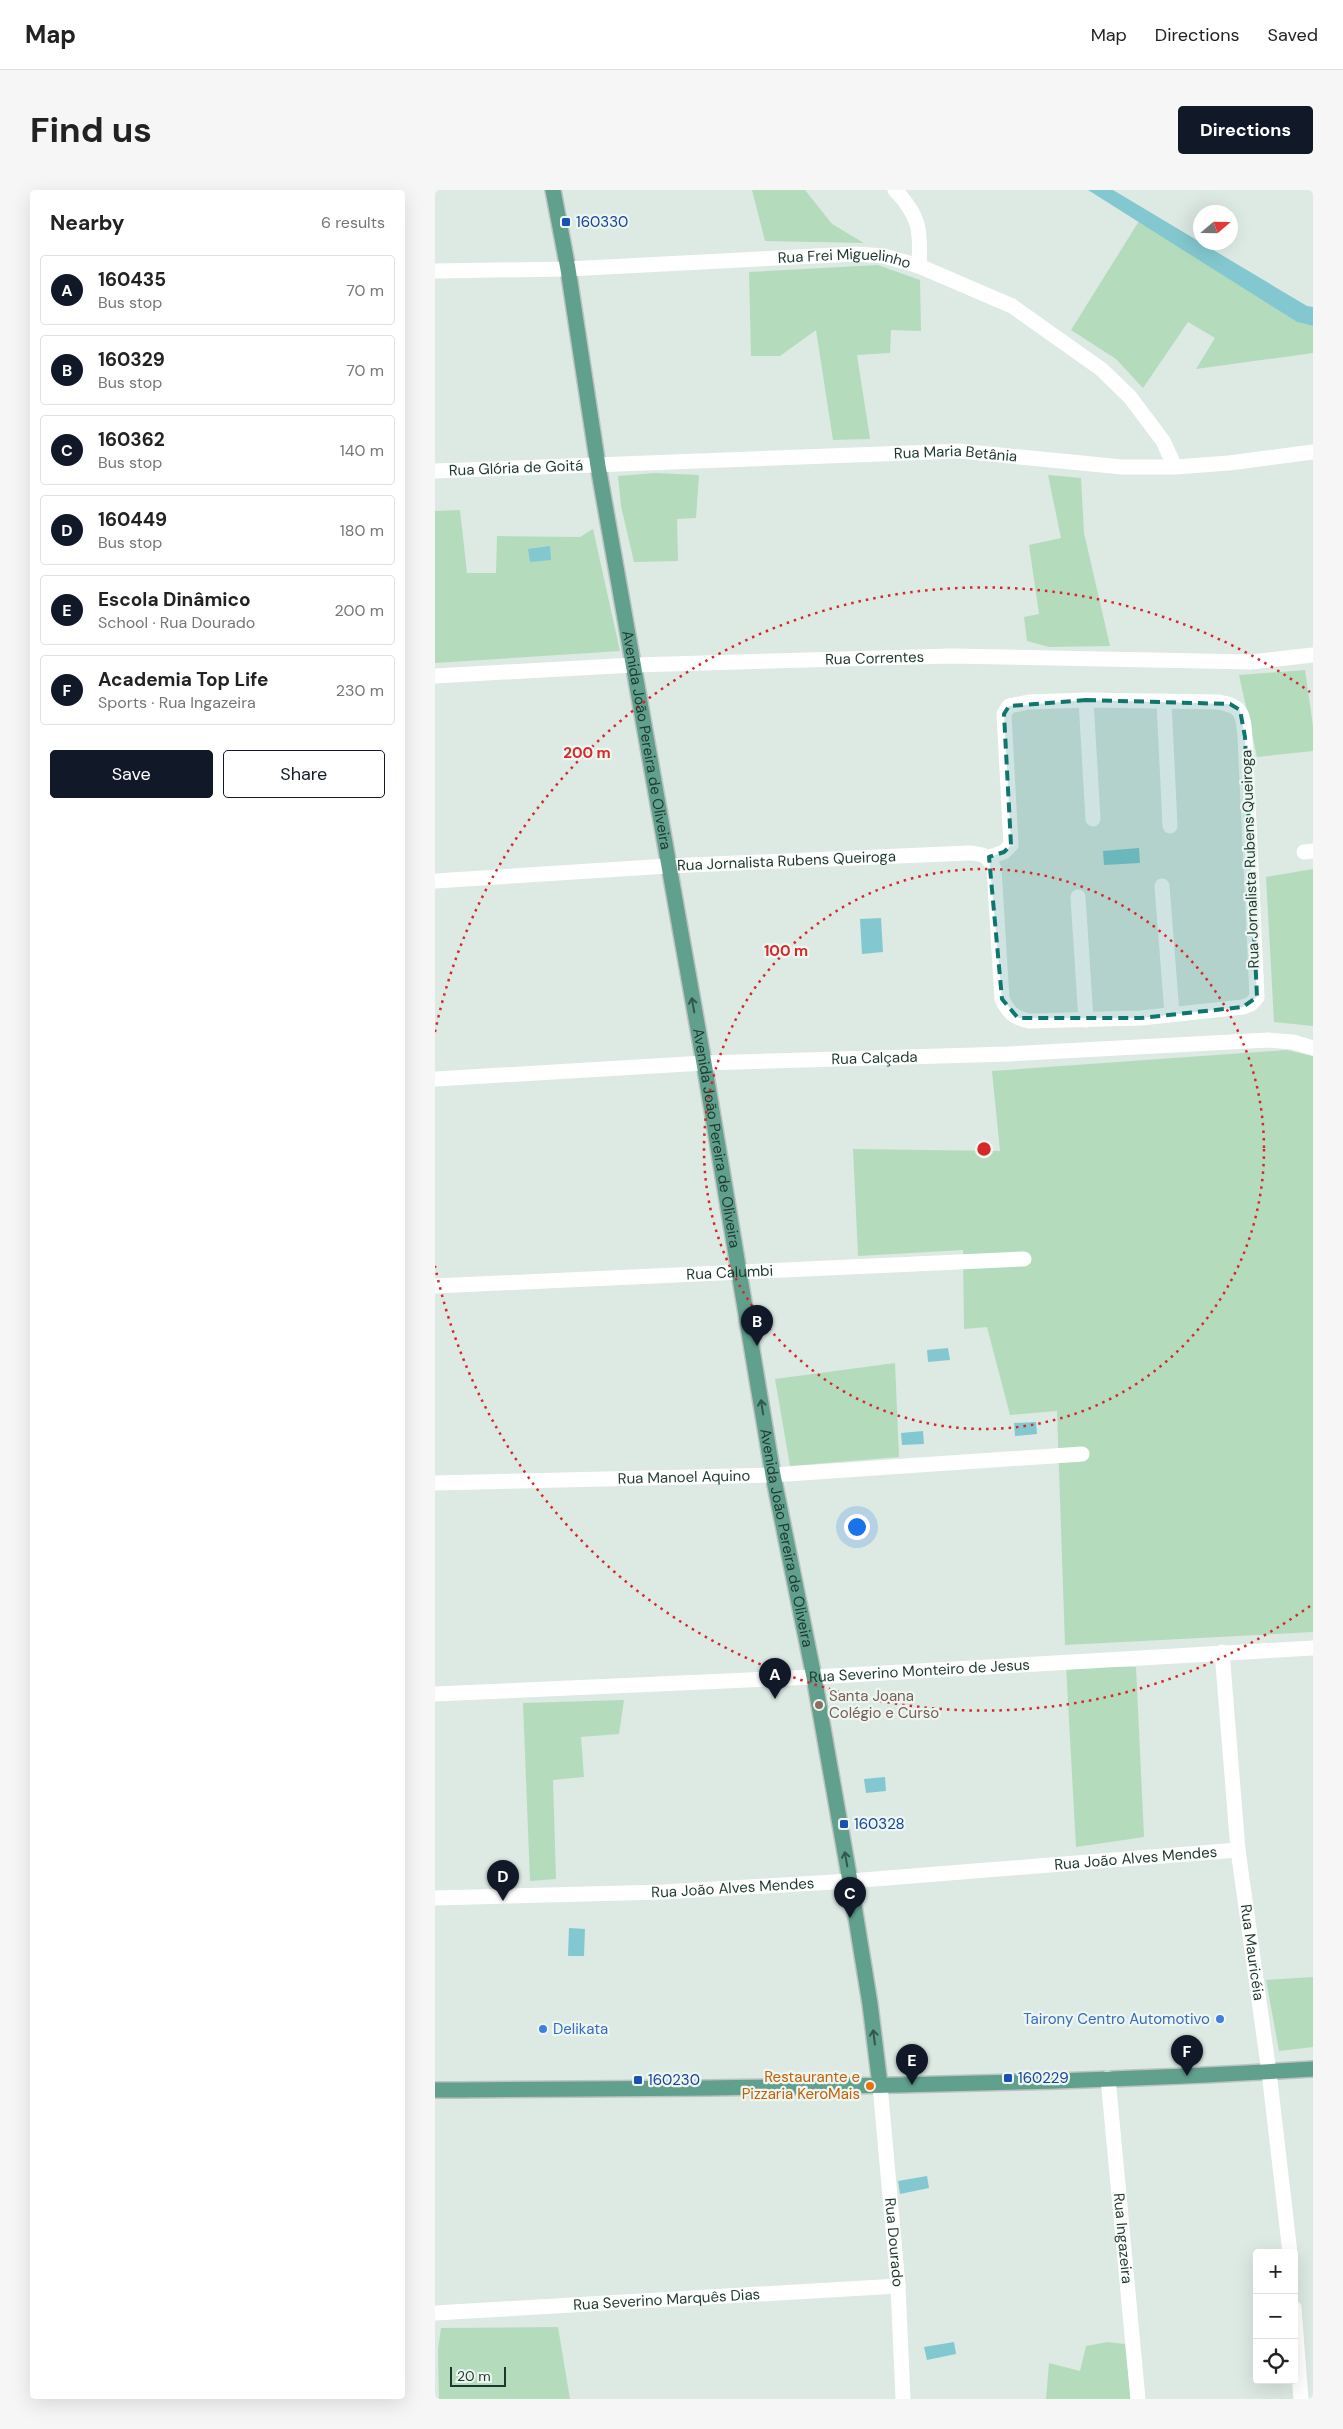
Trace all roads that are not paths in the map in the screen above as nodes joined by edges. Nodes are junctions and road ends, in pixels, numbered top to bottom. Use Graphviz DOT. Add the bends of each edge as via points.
graph roads {
  1 [pos="553,190"];
  2 [pos="895,190"];
  3 [pos="919,266"];
  4 [pos="568,269"];
  5 [pos="435,271"];
  6 [pos="1313,452"];
  7 [pos="598,466"];
  8 [pos="1175,467"];
  9 [pos="435,471"];
  10 [pos="1313,654"];
  11 [pos="634,665"];
  12 [pos="435,676"];
  13 [pos="1086,700"];
  14 [pos="1164,702"];
  15 [pos="1093,819"];
  16 [pos="1170,826"];
  17 [pos="989,857"];
  18 [pos="668,866"];
  19 [pos="435,881"];
  20 [pos="1162,886"];
  21 [pos="1078,897"];
  22 [pos="1172,1014"];
  23 [pos="1086,1020"];
  24 [pos="1313,1048"];
  25 [pos="704,1064"];
  26 [pos="435,1080"];
  27 [pos="1024,1259"];
  28 [pos="741,1273"];
  29 [pos="435,1286"];
  30 [pos="1082,1454"];
  31 [pos="773,1475"];
  32 [pos="435,1482"];
  33 [pos="1313,1648"];
  34 [pos="1223,1652"];
  35 [pos="813,1677"];
  36 [pos="435,1694"];
  37 [pos="1238,1850"];
  38 [pos="850,1881"];
  39 [pos="435,1898"];
  40 [pos="1313,2069"];
  41 [pos="1269,2072"];
  42 [pos="1108,2078"];
  43 [pos="880,2086"];
  44 [pos="435,2090"];
  45 [pos="1290,2249"];
  46 [pos="898,2286"];
  47 [pos="435,2313"];
  48 [pos="1296,2339"];
  49 [pos="903,2399"];
  50 [pos="1138,2399"];
  51 [pos="1301,2399"];
  1 -- 4 [label="main road, Avenida João Pereira de Oliveira"];
  2 -- 3 [label="street" via="918,220 921,240"];
  3 -- 4 [label="street, Rua Frei Miguelinho" via="884,256 855,254"];
  3 -- 8 [label="street, Rua Frei Miguelinho" via="1012,306 1101,369 1149,419"];
  4 -- 5 [label="street, Rua Frei Miguelinho"];
  4 -- 7 [label="main road, Avenida João Pereira de Oliveira"];
  6 -- 8 [label="street, Rua Maria Betânia"];
  7 -- 8 [label="street, Rua Maria Betânia" via="959,451 1122,467"];
  7 -- 9 [label="street, Rua Glória de Goitá"];
  7 -- 11 [label="main road, Avenida João Pereira de Oliveira"];
  10 -- 11 [label="street, Rua Correntes" via="1251,662 950,656"];
  11 -- 12 [label="street, Rua Correntes"];
  11 -- 18 [label="main road, Avenida João Pereira de Oliveira"];
  13 -- 14 [label="street, Rua Jornalista Rubens Queiroga"];
  13 -- 15 [label="street"];
  13 -- 17 [label="street, Rua Jornalista Rubens Queiroga" via="1009,706 1005,714 1011,845 1004,852"];
  14 -- 16 [label="street"];
  14 -- 22 [label="street, Rua Jornalista Rubens Queiroga" via="1230,704 1240,710 1243,719 1257,998 1243,1007"];
  17 -- 18 [label="street, Rua Jornalista Rubens Queiroga" via="967,853"];
  17 -- 23 [label="street, Rua Jornalista Rubens Queiroga" via="994,869 1002,999 1008,1011 1029,1021"];
  18 -- 19 [label="street, Rua Jornalista Rubens Queiroga"];
  25 -- 18 [label="main road, Avenida João Pereira de Oliveira, one-way"];
  20 -- 22 [label="street"];
  21 -- 23 [label="street"];
  22 -- 23 [label="street, Rua Jornalista Rubens Queiroga"];
  24 -- 25 [label="street, Rua Calçada" via="1268,1040 1008,1054"];
  25 -- 26 [label="street, Rua Calçada"];
  25 -- 28 [label="main road, Avenida João Pereira de Oliveira"];
  27 -- 28 [label="street, Rua Calumbi"];
  28 -- 29 [label="street, Rua Calumbi"];
  31 -- 28 [label="main road, Avenida João Pereira de Oliveira, one-way"];
  30 -- 31 [label="street, Rua Manoel Aquino"];
  31 -- 32 [label="street, Rua Manoel Aquino"];
  31 -- 35 [label="main road, Avenida João Pereira de Oliveira"];
  33 -- 34 [label="street, Rua Severino Monteiro de Jesus"];
  34 -- 35 [label="street, Rua Severino Monteiro de Jesus"];
  34 -- 37 [label="street, Rua Mauricéia"];
  35 -- 36 [label="street, Rua Severino Monteiro de Jesus"];
  38 -- 35 [label="main road, Avenida João Pereira de Oliveira, one-way"];
  37 -- 38 [label="street, Rua João Alves Mendes"];
  37 -- 41 [label="street, Rua Mauricéia"];
  38 -- 39 [label="street, Rua João Alves Mendes" via="663,1892"];
  43 -- 38 [label="main road, Avenida João Pereira de Oliveira, one-way"];
  40 -- 41 [label="main road"];
  41 -- 42 [label="main road"];
  41 -- 45 [label="street, Rua Mauricéia"];
  42 -- 43 [label="main road"];
  42 -- 50 [label="street, Rua Ingazeira"];
  43 -- 44 [label="main road"];
  43 -- 46 [label="street, Rua Dourado"];
  46 -- 47 [label="street, Rua Severino Marquês Dias"];
  46 -- 49 [label="street, Rua Dourado"];
  48 -- 51 [label="street"];
}
